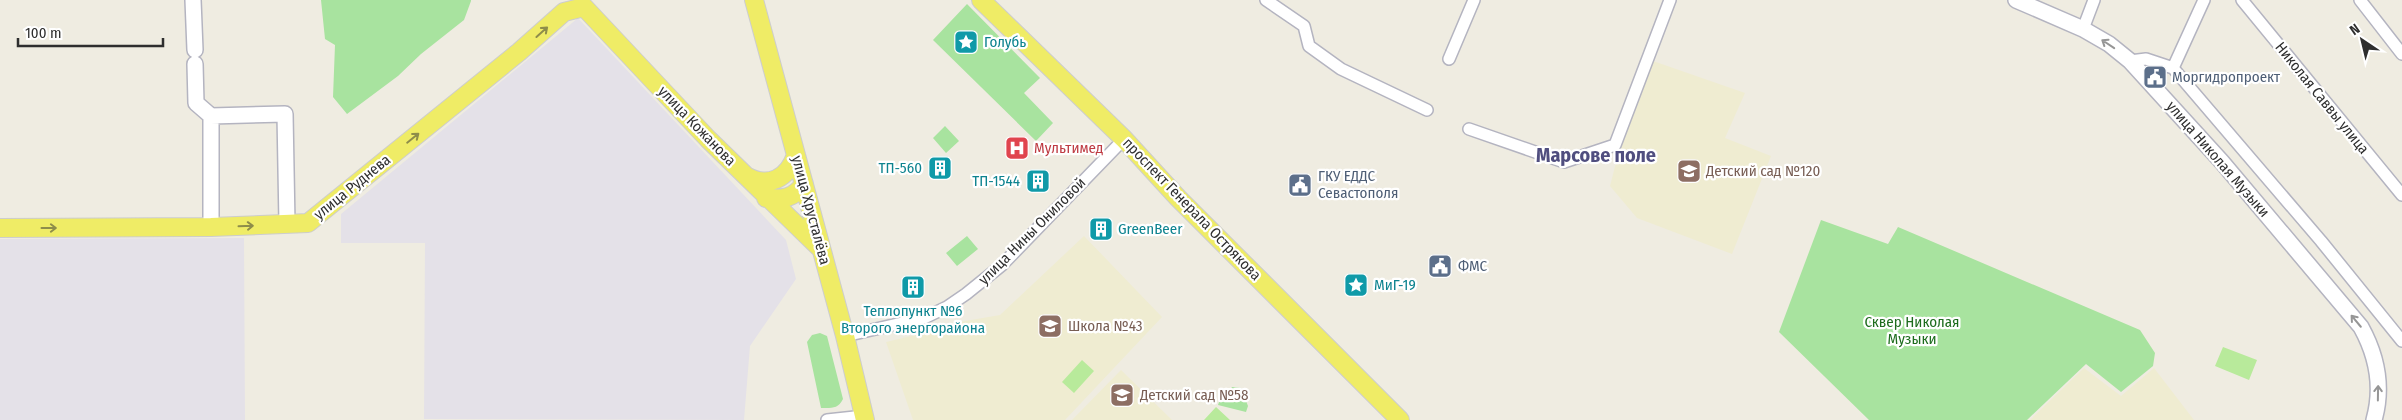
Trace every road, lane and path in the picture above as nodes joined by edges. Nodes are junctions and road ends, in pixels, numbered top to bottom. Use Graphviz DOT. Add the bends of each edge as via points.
graph roads {
  1 [pos="193,0"];
  2 [pos="754,0"];
  3 [pos="981,0"];
  4 [pos="1266,0"];
  5 [pos="1474,0"];
  6 [pos="1670,0"];
  7 [pos="2016,0"];
  8 [pos="2094,0"];
  9 [pos="2204,0"];
  10 [pos="2242,0"];
  11 [pos="2360,0"];
  12 [pos="574,5"];
  13 [pos="2083,29"];
  14 [pos="2402,54"];
  15 [pos="1449,59"];
  16 [pos="2130,61"];
  17 [pos="2173,68"];
  18 [pos="1427,110"];
  19 [pos="211,116"];
  20 [pos="1469,129"];
  21 [pos="1124,139"];
  22 [pos="796,155"];
  23 [pos="744,175"];
  24 [pos="804,184"];
  25 [pos="2402,195"];
  26 [pos="766,198"];
  27 [pos="287,224"];
  28 [pos="211,227"];
  29 [pos="0,228"];
  30 [pos="820,249"];
  31 [pos="845,336"];
  32 [pos="2402,341"];
  33 [pos="865,418"];
  34 [pos="827,420"];
  35 [pos="1400,420"];
  36 [pos="2374,420"];
  1 -- 19 [label="main road" via="196,103"];
  2 -- 22 [label="main road, улица Хрусталёва"];
  3 -- 21 [label="main road, проспект Генерала Острякова"];
  4 -- 18 [label="street" via="1304,26 1309,46 1341,69"];
  5 -- 15 [label="street"];
  6 -- 20 [label="street" via="1614,145 1564,162"];
  7 -- 13 [label="main road, улица Николая Музыки"];
  8 -- 13 [label="street"];
  9 -- 17 [label="street"];
  10 -- 25 [label="street, Николая Саввы улица"];
  11 -- 14 [label="street"];
  12 -- 23 [label="main road, улица Кожанова"];
  27 -- 12 [label="main road, улица Руднева, one-way" via="308,223"];
  16 -- 13 [label="main road, улица Николая Музыки, one-way" via="2110,44"];
  16 -- 17 [label="street" via="2146,59"];
  36 -- 16 [label="main road, улица Николая Музыки, one-way" via="2379,395 2376,365 2361,327 2222,162"];
  17 -- 32 [label="street"];
  19 -- 27 [label="main road" via="285,114"];
  19 -- 28 [label="main road"];
  21 -- 31 [label="street, улица Нины Ониловой" via="1002,264 966,294 924,318"];
  21 -- 35 [label="main road, проспект Генерала Острякова" via="1178,198"];
  22 -- 23 [label="main road" via="792,168 782,178 769,182 755,181"];
  22 -- 24 [label="main road, улица Хрусталёва"];
  23 -- 26 [label="main road, улица Кожанова"];
  24 -- 26 [label="main road" via="789,198"];
  24 -- 30 [label="main road, улица Хрусталёва"];
  26 -- 30 [label="main road, улица Кожанова"];
  28 -- 27 [label="main road, улица Руднева, one-way"];
  29 -- 28 [label="main road, улица Руднева, one-way"];
  30 -- 31 [label="main road, улица Хрусталёва"];
  31 -- 33 [label="main road, улица Хрусталёва"];
  33 -- 34 [label="street"];
}
